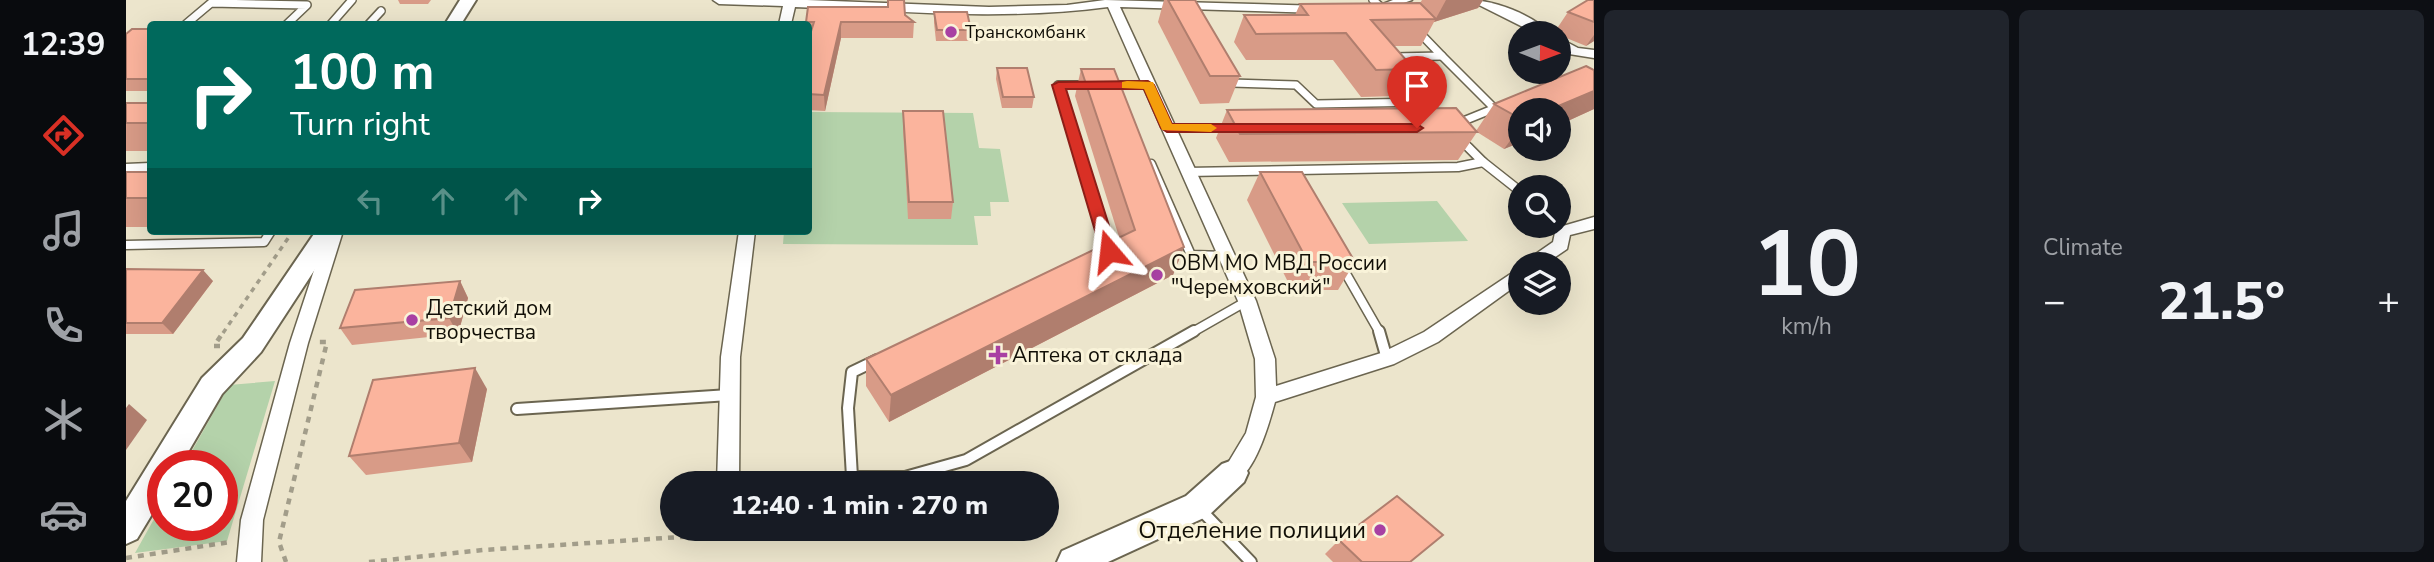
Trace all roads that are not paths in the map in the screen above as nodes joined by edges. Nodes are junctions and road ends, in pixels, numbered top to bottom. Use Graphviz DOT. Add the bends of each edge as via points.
graph roads {
  1 [pos="352,0"];
  2 [pos="468,0"];
  3 [pos="719,0"];
  4 [pos="1406,0"];
  5 [pos="1475,0"];
  6 [pos="790,1"];
  7 [pos="1111,1"];
  8 [pos="1186,6"];
  9 [pos="1378,8"];
  10 [pos="1327,9"];
  11 [pos="381,11"];
  12 [pos="190,21"];
  13 [pos="290,21"];
  14 [pos="334,21"];
  15 [pos="372,21"];
  16 [pos="455,21"];
  17 [pos="786,21"];
  18 [pos="1523,21"];
  19 [pos="1411,24"];
  20 [pos="1574,51"];
  21 [pos="1594,54"];
  22 [pos="1442,56"];
  23 [pos="1594,61"];
  24 [pos="1225,71"];
  25 [pos="1093,85"];
  26 [pos="1105,85"];
  27 [pos="1117,85"];
  28 [pos="1148,85"];
  29 [pos="1122,97"];
  30 [pos="1507,104"];
  31 [pos="1495,109"];
  32 [pos="1167,128"];
  33 [pos="1236,128"];
  34 [pos="1148,158"];
  35 [pos="1483,162"];
  36 [pos="126,167"];
  37 [pos="147,167"];
  38 [pos="1286,170"];
  39 [pos="1187,172"];
  40 [pos="1293,181"];
  41 [pos="1508,182"];
  42 [pos="1594,223"];
  43 [pos="1571,227"];
  44 [pos="268,235"];
  45 [pos="325,235"];
  46 [pos="334,235"];
  47 [pos="746,235"];
  48 [pos="1561,238"];
  49 [pos="126,245"];
  50 [pos="1332,250"];
  51 [pos="1551,252"];
  52 [pos="1226,256"];
  53 [pos="1097,257"];
  54 [pos="1508,282"];
  55 [pos="1247,301"];
  56 [pos="889,355"];
  57 [pos="1387,359"];
  58 [pos="729,395"];
  59 [pos="1266,397"];
  60 [pos="517,409"];
  61 [pos="174,450"];
  62 [pos="727,471"];
  63 [pos="852,471"];
  64 [pos="927,471"];
  65 [pos="1233,473"];
  66 [pos="147,495"];
  67 [pos="1197,506"];
  68 [pos="126,529"];
  69 [pos="249,562"];
  70 [pos="1073,562"];
  71 [pos="1251,562"];
  1 -- 14 [label="lane"];
  2 -- 16 [label="street"];
  3 -- 6 [label="street"];
  4 -- 9 [label="street"];
  5 -- 18 [label="street"];
  6 -- 7 [label="street" via="989,11 1067,9"];
  6 -- 17 [label="street"];
  7 -- 8 [label="street"];
  7 -- 28 [label="street"];
  8 -- 10 [label="street"];
  11 -- 15 [label="lane"];
  12 -- 13 [label="lane" via="211,3 307,5"];
  19 -- 22 [label="lane"];
  20 -- 21 [label="street"];
  20 -- 23 [label="street"];
  22 -- 24 [label="lane" via="1389,60 1425,102 1316,104 1296,85 1232,83"];
  22 -- 31 [label="lane"];
  25 -- 53 [label="lane" via="1058,85 1109,251"];
  26 -- 27 [label="lane"];
  27 -- 28 [label="lane"];
  27 -- 29 [label="lane"];
  28 -- 32 [label="street"];
  30 -- 31 [label="lane"];
  31 -- 35 [label="lane" via="1448,131"];
  32 -- 33 [label="lane"];
  32 -- 39 [label="street"];
  34 -- 52 [label="lane" via="1191,255"];
  35 -- 38 [label="lane" via="1458,167"];
  35 -- 41 [label="lane"];
  36 -- 37 [label="lane"];
  38 -- 39 [label="lane"];
  38 -- 40 [label="lane"];
  39 -- 52 [label="street"];
  42 -- 43 [label="street"];
  44 -- 49 [label="lane" via="264,242"];
  45 -- 61 [label="street" via="252,345 212,386"];
  46 -- 69 [label="street" via="299,343 252,520"];
  47 -- 58 [label="street" via="736,297"];
  48 -- 51 [label="street" via="1561,245"];
  50 -- 57 [label="lane" via="1379,331"];
  52 -- 55 [label="street"];
  54 -- 57 [label="street" via="1431,337"];
  55 -- 59 [label="street" via="1265,359"];
  55 -- 64 [label="lane" via="966,460"];
  56 -- 63 [label="lane" via="852,372 848,408"];
  57 -- 59 [label="street"];
  58 -- 60 [label="lane"];
  58 -- 62 [label="street"];
  59 -- 65 [label="street" via="1256,435"];
  65 -- 67 [label="street"];
  66 -- 68 [label="street"];
  67 -- 70 [label="street"];
  67 -- 71 [label="lane"];
}
